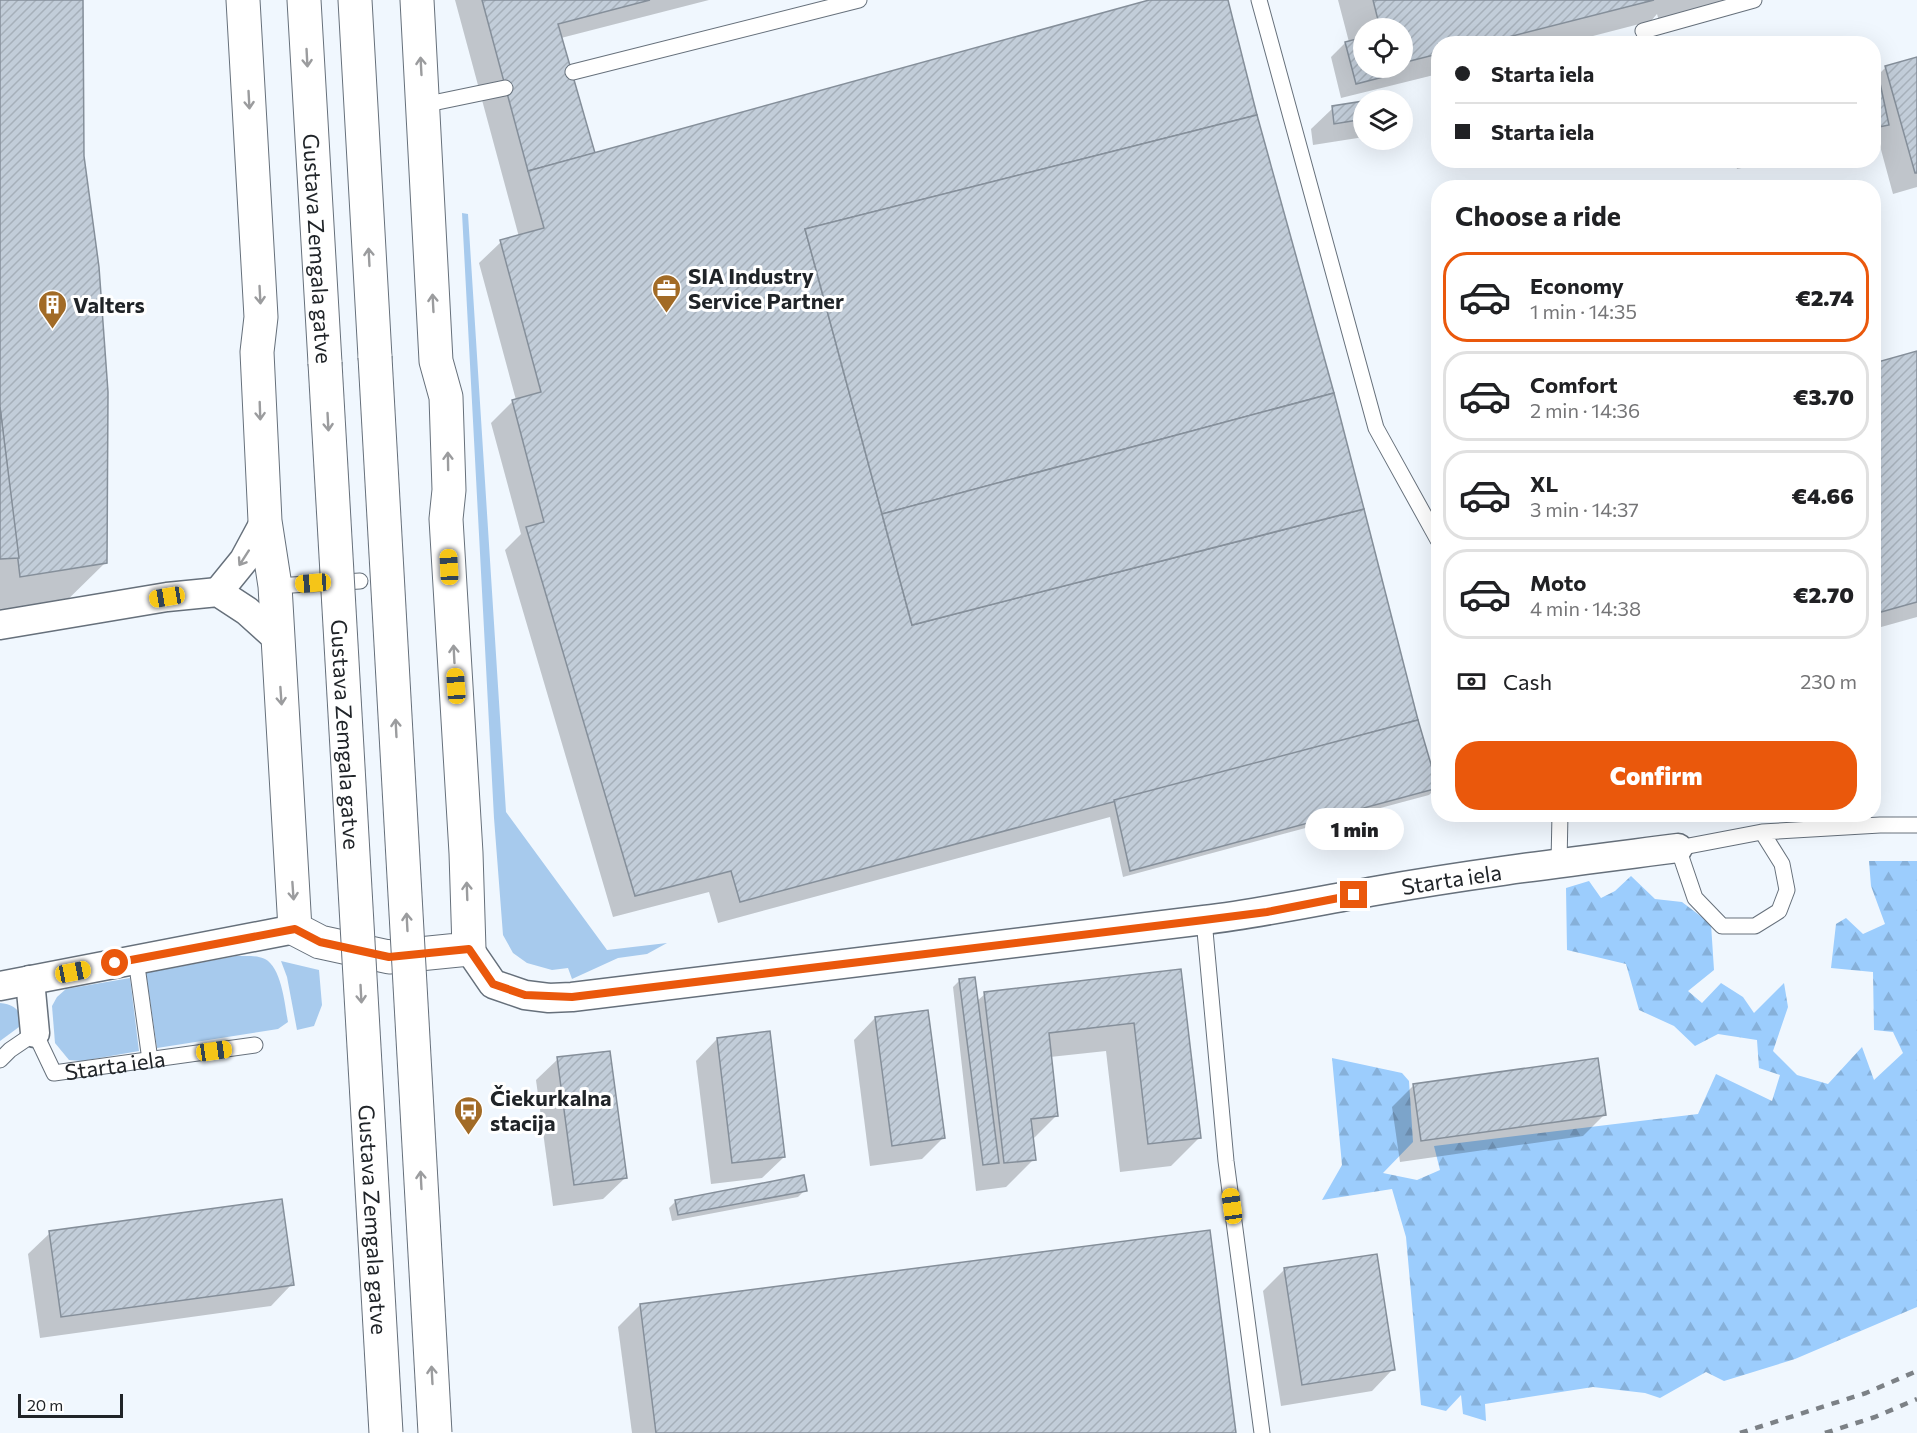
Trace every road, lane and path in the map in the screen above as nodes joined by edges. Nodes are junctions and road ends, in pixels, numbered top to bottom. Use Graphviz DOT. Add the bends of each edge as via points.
graph roads {
  1 [pos="243,0"];
  2 [pos="304,0"];
  3 [pos="355,0"];
  4 [pos="417,0"];
  5 [pos="859,0"];
  6 [pos="1258,0"];
  7 [pos="1754,0"];
  8 [pos="1643,32"];
  9 [pos="573,72"];
  10 [pos="505,88"];
  11 [pos="423,105"];
  12 [pos="265,521"];
  13 [pos="1431,527"];
  14 [pos="360,581"];
  15 [pos="275,586"];
  16 [pos="218,592"];
  17 [pos="0,625"];
  18 [pos="277,638"];
  19 [pos="1560,822"];
  20 [pos="1917,825"];
  21 [pos="1762,832"];
  22 [pos="1678,848"];
  23 [pos="1559,863"];
  24 [pos="1204,920"];
  25 [pos="295,929"];
  26 [pos="469,949"];
  27 [pos="136,959"];
  28 [pos="30,980"];
  29 [pos="0,986"];
  30 [pos="34,1033"];
  31 [pos="255,1045"];
  32 [pos="0,1060"];
  33 [pos="150,1060"];
  34 [pos="386,1433"];
  35 [pos="435,1433"];
  36 [pos="1262,1433"];
  1 -- 12 [label="main road, one-way" via="261,317 257,352"];
  2 -- 34 [label="main road, Gustava Zemgala gatve, one-way, bridge"];
  35 -- 3 [label="main road, one-way, bridge"];
  11 -- 4 [label="main road, one-way"];
  5 -- 9 [label="lane"];
  6 -- 13 [label="lane" via="1376,428"];
  7 -- 8 [label="lane"];
  10 -- 11 [label="lane"];
  26 -- 11 [label="main road, one-way" via="446,519 446,397 436,361"];
  12 -- 15 [label="main road"];
  12 -- 16 [label="street, one-way" via="244,560"];
  14 -- 15 [label="lane"];
  15 -- 18 [label="main road"];
  16 -- 17 [label="street"];
  16 -- 18 [label="street"];
  18 -- 25 [label="main road, one-way"];
  19 -- 23 [label="lane"];
  20 -- 21 [label="lane, Starta iela"];
  21 -- 22 [label="lane, Starta iela"];
  21 -- 22 [label="lane" via="1782,864 1787,890 1779,911 1755,926 1722,926 1695,898"];
  22 -- 23 [label="street, Starta iela"];
  23 -- 24 [label="street, Starta iela"];
  24 -- 26 [label="street, Starta iela" via="572,997 525,995 493,984"];
  24 -- 36 [label="lane" via="1226,1161"];
  25 -- 26 [label="main road" via="320,942 389,957"];
  25 -- 27 [label="street"];
  27 -- 28 [label="street"];
  27 -- 33 [label="lane"];
  28 -- 29 [label="street"];
  28 -- 30 [label="street, Starta iela"];
  30 -- 32 [label="lane"];
  30 -- 33 [label="lane, Starta iela" via="54,1073"];
  31 -- 33 [label="lane, Starta iela"];
}
